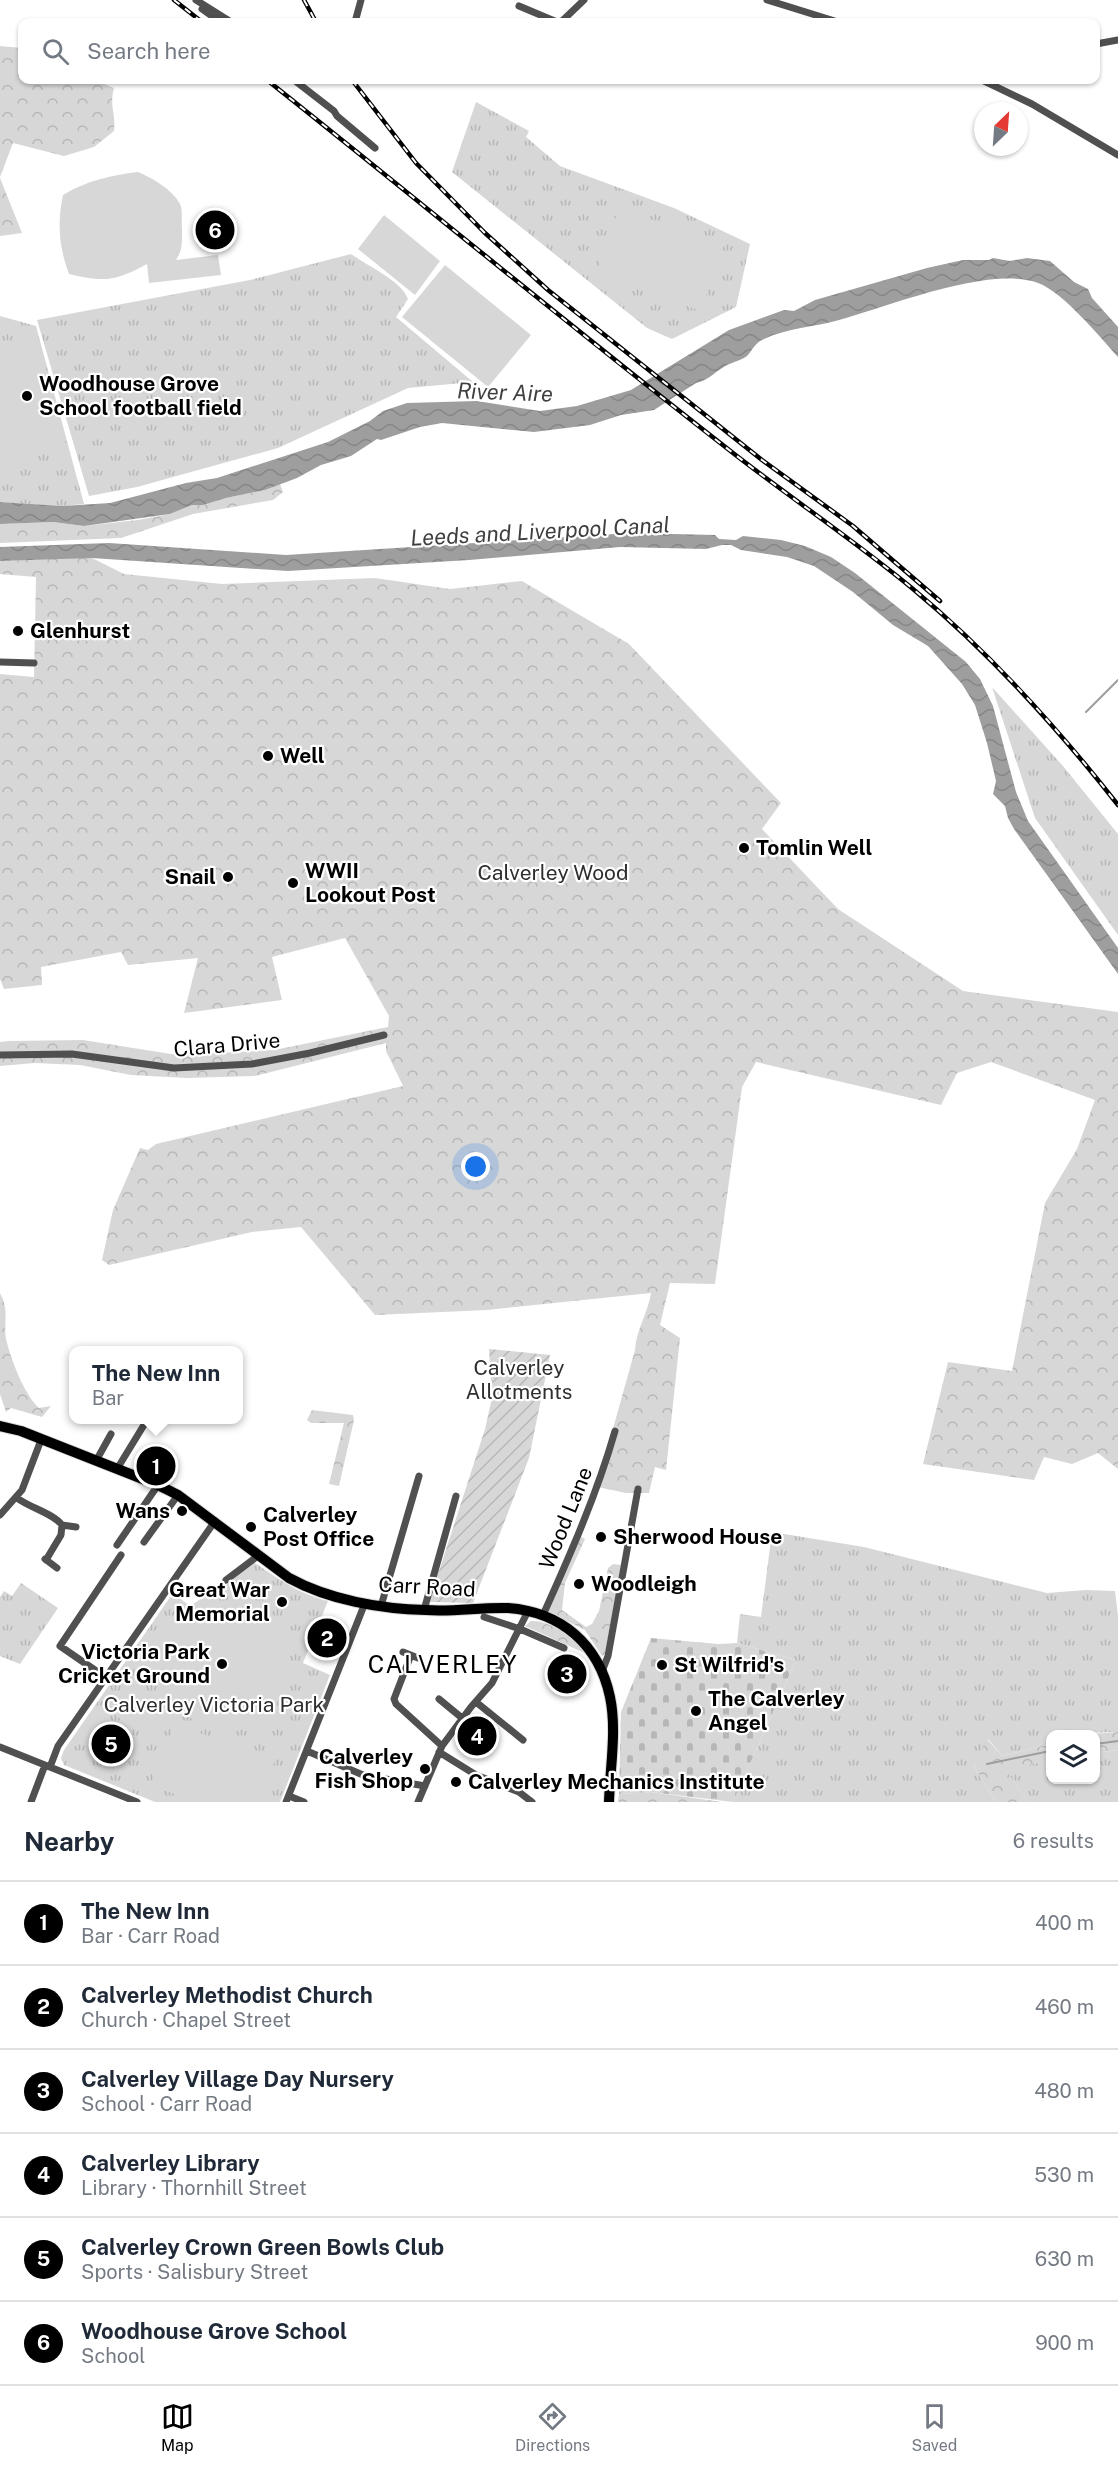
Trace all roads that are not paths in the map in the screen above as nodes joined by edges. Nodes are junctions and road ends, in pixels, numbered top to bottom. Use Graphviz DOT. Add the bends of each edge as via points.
graph roads {
  1 [pos="196,0"];
  2 [pos="362,0"];
  3 [pos="584,0"];
  4 [pos="767,0"];
  5 [pos="519,6"];
  6 [pos="215,18"];
  7 [pos="225,18"];
  8 [pos="356,18"];
  9 [pos="549,18"];
  10 [pos="564,18"];
  11 [pos="825,18"];
  12 [pos="1118,40"];
  13 [pos="1100,43"];
  14 [pos="299,84"];
  15 [pos="990,84"];
  16 [pos="375,148"];
  17 [pos="1118,155"];
  18 [pos="0,662"];
  19 [pos="34,663"];
  20 [pos="384,1035"];
  21 [pos="0,1055"];
  22 [pos="144,1424"];
  23 [pos="0,1426"];
  24 [pos="615,1431"];
  25 [pos="111,1434"];
  26 [pos="41,1440"];
  27 [pos="96,1461"];
  28 [pos="117,1469"];
  29 [pos="419,1476"];
  30 [pos="158,1485"];
  31 [pos="638,1489"];
  32 [pos="178,1495"];
  33 [pos="456,1496"];
  34 [pos="17,1498"];
  35 [pos="0,1515"];
  36 [pos="215,1521"];
  37 [pos="62,1526"];
  38 [pos="76,1527"];
  39 [pos="144,1542"];
  40 [pos="117,1545"];
  41 [pos="121,1555"];
  42 [pos="259,1555"];
  43 [pos="57,1568"];
  44 [pos="226,1580"];
  45 [pos="365,1603"];
  46 [pos="381,1606"];
  47 [pos="424,1610"];
  48 [pos="528,1611"];
  49 [pos="543,1615"];
  50 [pos="484,1617"];
  51 [pos="520,1629"];
  52 [pos="564,1648"];
  53 [pos="403,1652"];
  54 [pos="603,1669"];
  55 [pos="105,1677"];
  56 [pos="439,1699"];
  57 [pos="476,1702"];
  58 [pos="462,1718"];
  59 [pos="523,1740"];
  60 [pos="0,1747"];
  61 [pos="441,1749"];
  62 [pos="306,1751"];
  63 [pos="47,1766"];
  64 [pos="425,1786"];
  65 [pos="287,1799"];
  66 [pos="31,1802"];
  67 [pos="137,1802"];
  68 [pos="304,1802"];
  69 [pos="418,1802"];
  70 [pos="532,1802"];
  71 [pos="609,1802"];
  1 -- 6 [label="street"];
  1 -- 7 [label="street"];
  2 -- 8 [label="street"];
  3 -- 10 [label="street"];
  4 -- 11 [label="street"];
  5 -- 9 [label="street"];
  12 -- 13 [label="street"];
  14 -- 16 [label="street"];
  15 -- 17 [label="street"];
  18 -- 19 [label="street"];
  20 -- 21 [label="street, Clara Drive" via="252,1064 174,1068 72,1054"];
  22 -- 28 [label="street"];
  23 -- 26 [label="main road, Carr Road"];
  24 -- 49 [label="street, Wood Lane" via="608,1459"];
  25 -- 27 [label="street"];
  26 -- 27 [label="main road, Carr Road"];
  26 -- 34 [label="street"];
  27 -- 28 [label="main road, Carr Road"];
  28 -- 30 [label="main road, Carr Road"];
  29 -- 46 [label="street"];
  30 -- 32 [label="main road, Carr Road"];
  30 -- 40 [label="street"];
  31 -- 54 [label="street"];
  32 -- 36 [label="main road, Carr Road"];
  32 -- 39 [label="street"];
  33 -- 47 [label="street"];
  34 -- 35 [label="street"];
  34 -- 37 [label="street"];
  36 -- 42 [label="main road, Carr Road"];
  36 -- 55 [label="street"];
  37 -- 38 [label="street"];
  37 -- 43 [label="street" via="61,1535 44,1559"];
  41 -- 55 [label="street" via="60,1646"];
  42 -- 44 [label="street"];
  42 -- 45 [label="main road, Carr Road" via="306,1587"];
  45 -- 46 [label="main road, Carr Road"];
  45 -- 62 [label="street"];
  46 -- 47 [label="main road, Carr Road"];
  47 -- 48 [label="main road, Carr Road"];
  48 -- 49 [label="main road, Carr Road"];
  48 -- 51 [label="street"];
  49 -- 54 [label="main road, Carr Road" via="586,1643"];
  50 -- 51 [label="street, Carr Road"];
  51 -- 52 [label="street, Carr Road"];
  51 -- 57 [label="street" via="492,1683"];
  53 -- 61 [label="street" via="414,1656 394,1699"];
  54 -- 71 [label="main road, Carr Road" via="611,1699"];
  55 -- 63 [label="street"];
  56 -- 58 [label="street"];
  57 -- 58 [label="street"];
  57 -- 59 [label="street"];
  58 -- 61 [label="street"];
  60 -- 63 [label="street"];
  61 -- 64 [label="street"];
  61 -- 70 [label="street" via="476,1775 519,1792"];
  62 -- 64 [label="street" via="363,1775"];
  62 -- 65 [label="street"];
  63 -- 66 [label="street"];
  63 -- 67 [label="street"];
  64 -- 69 [label="street"];
  65 -- 68 [label="street"];
}
